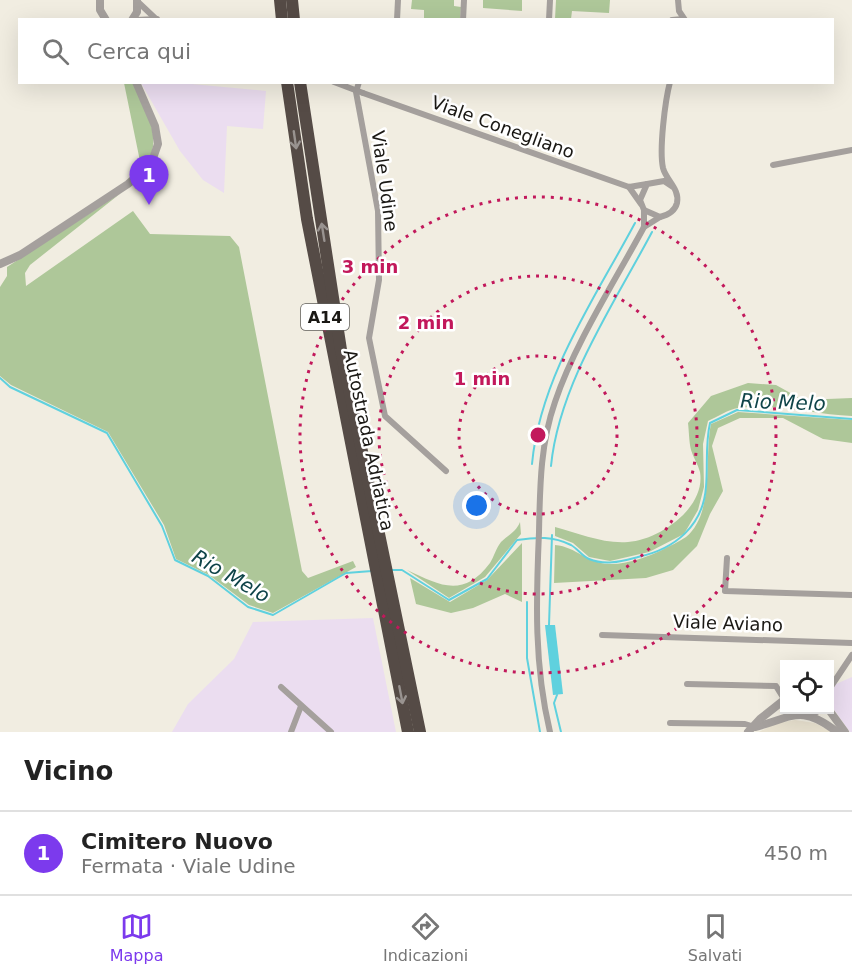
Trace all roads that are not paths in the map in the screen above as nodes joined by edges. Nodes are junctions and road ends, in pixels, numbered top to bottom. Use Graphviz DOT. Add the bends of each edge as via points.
graph roads {
  1 [pos="100,0"];
  2 [pos="137,0"];
  3 [pos="280,0"];
  4 [pos="292,0"];
  5 [pos="398,0"];
  6 [pos="464,0"];
  7 [pos="550,0"];
  8 [pos="678,0"];
  9 [pos="105,18"];
  10 [pos="133,18"];
  11 [pos="155,18"];
  12 [pos="282,18"];
  13 [pos="294,18"];
  14 [pos="397,18"];
  15 [pos="463,18"];
  16 [pos="549,18"];
  17 [pos="683,18"];
  18 [pos="137,84"];
  19 [pos="288,84"];
  20 [pos="300,84"];
  21 [pos="339,84"];
  22 [pos="358,84"];
  23 [pos="669,84"];
  24 [pos="852,150"];
  25 [pos="773,165"];
  26 [pos="663,168"];
  27 [pos="650,183"];
  28 [pos="629,187"];
  29 [pos="673,187"];
  30 [pos="643,208"];
  31 [pos="660,217"];
  32 [pos="644,227"];
  33 [pos="0,264"];
  34 [pos="446,471"];
  35 [pos="727,558"];
  36 [pos="852,595"];
  37 [pos="602,635"];
  38 [pos="852,643"];
  39 [pos="852,655"];
  40 [pos="843,666"];
  41 [pos="834,674"];
  42 [pos="834,681"];
  43 [pos="687,684"];
  44 [pos="281,687"];
  45 [pos="780,693"];
  46 [pos="780,703"];
  47 [pos="301,706"];
  48 [pos="786,714"];
  49 [pos="810,714"];
  50 [pos="832,714"];
  51 [pos="670,723"];
  52 [pos="751,729"];
  53 [pos="291,732"];
  54 [pos="331,732"];
  55 [pos="408,732"];
  56 [pos="420,732"];
  57 [pos="550,732"];
  58 [pos="837,732"];
  59 [pos="845,732"];
  1 -- 9 [label="street"];
  2 -- 10 [label="street"];
  2 -- 11 [label="street"];
  3 -- 12 [label="highway"];
  4 -- 13 [label="highway"];
  5 -- 14 [label="street"];
  6 -- 15 [label="street"];
  7 -- 16 [label="street"];
  8 -- 17 [label="street"];
  18 -- 33 [label="street" via="158,144 151,164 20,255"];
  19 -- 55 [label="highway, Autostrada Adriatica / A14, one-way" via="307,219"];
  56 -- 20 [label="highway, Autostrada Adriatica / A14, one-way" via="341,350"];
  21 -- 28 [label="street, Viale Conegliano, bridge"];
  22 -- 34 [label="street, Viale Udine" via="356,92 378,211 379,280 369,338 385,416"];
  23 -- 26 [label="street" via="665,100"];
  24 -- 25 [label="street"];
  26 -- 27 [label="street"];
  26 -- 29 [label="street"];
  27 -- 28 [label="street, Viale Conegliano"];
  27 -- 29 [label="street" via="664,181"];
  27 -- 30 [label="street" via="641,194"];
  28 -- 30 [label="street"];
  29 -- 31 [label="street" via="677,203 670,213"];
  30 -- 31 [label="street"];
  30 -- 32 [label="street"];
  31 -- 32 [label="street"];
  32 -- 57 [label="street" via="571,364 543,444 537,657"];
  35 -- 36 [label="street" via="725,591"];
  37 -- 38 [label="street, Viale Aviano"];
  39 -- 40 [label="street"];
  40 -- 41 [label="street"];
  40 -- 42 [label="street"];
  43 -- 45 [label="street" via="776,686"];
  44 -- 47 [label="street"];
  46 -- 52 [label="street"];
  47 -- 53 [label="street"];
  47 -- 54 [label="street"];
  48 -- 52 [label="street"];
  49 -- 58 [label="street"];
  50 -- 59 [label="street"];
  51 -- 52 [label="street" via="745,724"];
}
